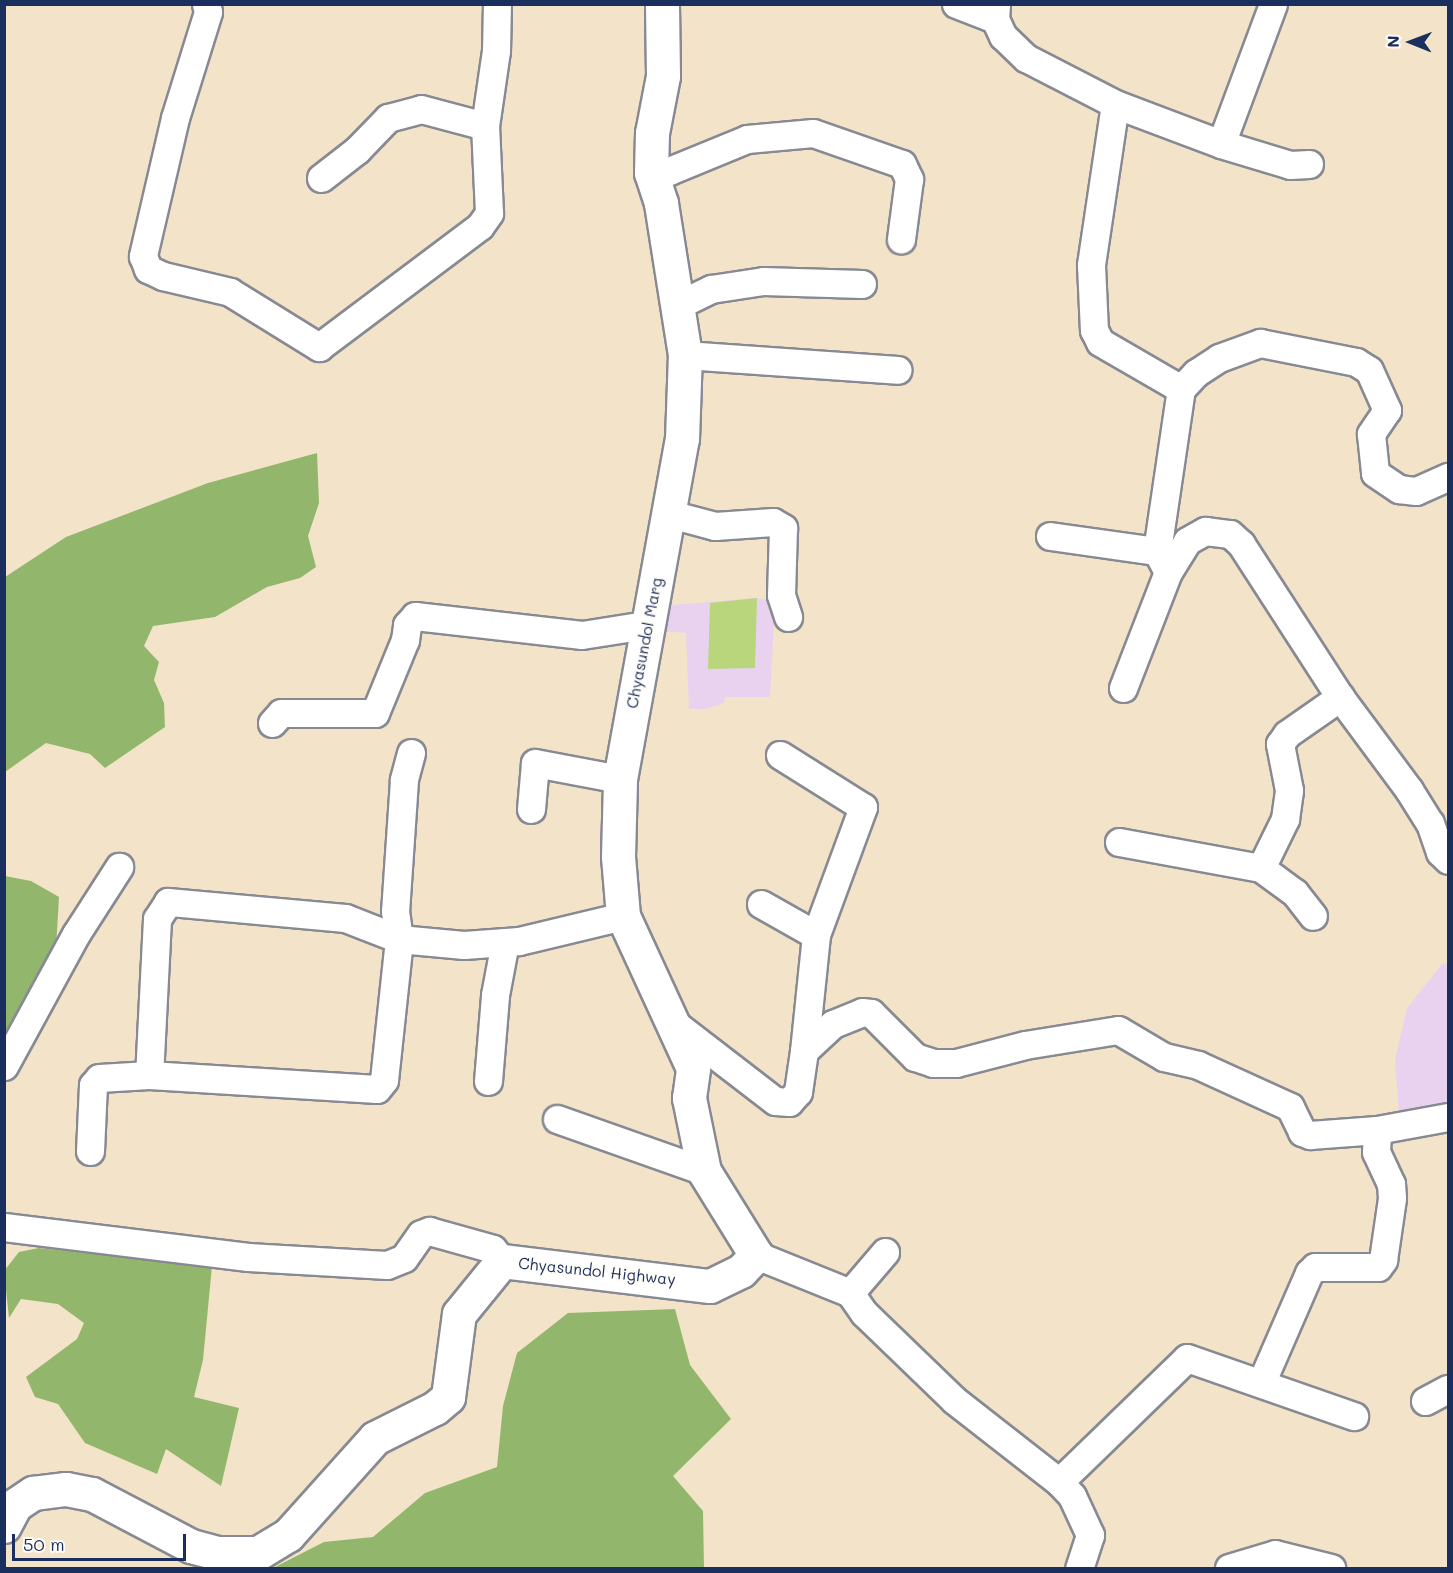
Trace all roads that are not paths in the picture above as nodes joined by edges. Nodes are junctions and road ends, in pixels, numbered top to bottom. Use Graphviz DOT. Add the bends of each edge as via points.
graph roads {
  1 [pos="206,4"];
  2 [pos="497,4"];
  3 [pos="956,4"];
  4 [pos="1273,4"];
  5 [pos="663,5"];
  6 [pos="995,12"];
  7 [pos="1115,104"];
  8 [pos="485,126"];
  9 [pos="1221,144"];
  10 [pos="1309,164"];
  11 [pos="651,173"];
  12 [pos="321,178"];
  13 [pos="901,239"];
  14 [pos="862,284"];
  15 [pos="678,305"];
  16 [pos="685,355"];
  17 [pos="897,370"];
  18 [pos="1181,389"];
  19 [pos="1449,477"];
  20 [pos="670,514"];
  21 [pos="1050,536"];
  22 [pos="1162,561"];
  23 [pos="788,617"];
  24 [pos="646,625"];
  25 [pos="1123,688"];
  26 [pos="1340,697"];
  27 [pos="272,723"];
  28 [pos="411,753"];
  29 [pos="780,755"];
  30 [pos="620,779"];
  31 [pos="531,809"];
  32 [pos="1119,842"];
  33 [pos="1449,860"];
  34 [pos="119,867"];
  35 [pos="1261,868"];
  36 [pos="761,904"];
  37 [pos="623,916"];
  38 [pos="1313,916"];
  39 [pos="816,935"];
  40 [pos="399,939"];
  41 [pos="505,942"];
  42 [pos="675,1024"];
  43 [pos="804,1051"];
  44 [pos="4,1066"];
  45 [pos="149,1075"];
  46 [pos="488,1081"];
  47 [pos="1449,1117"];
  48 [pos="557,1119"];
  49 [pos="1377,1130"];
  50 [pos="90,1151"];
  51 [pos="704,1171"];
  52 [pos="4,1227"];
  53 [pos="885,1252"];
  54 [pos="756,1255"];
  55 [pos="502,1261"];
  56 [pos="850,1293"];
  57 [pos="1262,1381"];
  58 [pos="1353,1416"];
  59 [pos="1059,1482"];
  60 [pos="5,1522"];
  61 [pos="1079,1569"];
  62 [pos="1229,1569"];
  63 [pos="1331,1569"];
  1 -- 8 [label="street" via="208,12 175,118 143,256 148,268 163,276 230,292 319,347 480,226 489,213"];
  2 -- 8 [label="street" via="496,51"];
  3 -- 6 [label="street"];
  4 -- 9 [label="street"];
  5 -- 11 [label="street, Chyasundol Marg" via="663,76 652,133"];
  6 -- 7 [label="street" via="1003,36 1026,58"];
  7 -- 9 [label="street"];
  7 -- 18 [label="street" via="1090,265 1094,330 1100,342"];
  8 -- 12 [label="street" via="421,110 388,118 357,150"];
  9 -- 10 [label="street" via="1290,165"];
  11 -- 13 [label="street" via="669,171 747,139 813,133 902,164 909,179"];
  11 -- 15 [label="street, Chyasundol Marg" via="661,203"];
  14 -- 15 [label="street" via="763,281 711,289"];
  15 -- 16 [label="street, Chyasundol Marg"];
  16 -- 17 [label="street"];
  16 -- 20 [label="street, Chyasundol Marg" via="682,439"];
  18 -- 19 [label="street" via="1219,358 1260,343 1356,362 1369,370 1387,410 1371,434 1375,473 1399,489 1416,490"];
  18 -- 22 [label="street"];
  20 -- 23 [label="street" via="716,526 773,522 783,528 781,595"];
  20 -- 24 [label="street, Chyasundol Marg"];
  21 -- 22 [label="street"];
  22 -- 25 [label="street"];
  22 -- 26 [label="street" via="1205,531 1230,534 1242,544"];
  24 -- 27 [label="street" via="582,635 415,616 407,625 405,640 375,712 281,713"];
  24 -- 30 [label="street, Chyasundol Marg"];
  26 -- 33 [label="street" via="1409,790 1430,824 1440,852"];
  26 -- 35 [label="street" via="1287,734 1280,744 1289,790 1285,819"];
  28 -- 40 [label="street" via="404,780 398,864 395,911"];
  29 -- 39 [label="street" via="862,807"];
  30 -- 31 [label="street" via="535,763"];
  30 -- 37 [label="street, Chyasundol Marg" via="618,857"];
  32 -- 35 [label="street"];
  34 -- 44 [label="street" via="76,934"];
  35 -- 38 [label="street" via="1294,893"];
  36 -- 39 [label="street"];
  37 -- 41 [label="street"];
  37 -- 42 [label="street, Chyasundol Marg"];
  39 -- 43 [label="street"];
  40 -- 41 [label="street" via="464,945"];
  40 -- 45 [label="street" via="384,1080 376,1089"];
  40 -- 45 [label="street" via="375,926 345,918 168,902 157,919"];
  41 -- 46 [label="street" via="495,995"];
  42 -- 43 [label="street" via="775,1101 789,1102 798,1092"];
  42 -- 51 [label="street, Chyasundol Marg" via="693,1068 689,1098"];
  43 -- 49 [label="street" via="833,1024 862,1012 871,1013 915,1057 933,1063 956,1063 1025,1044 1118,1030 1164,1057 1198,1065 1290,1107 1302,1132 1340,1135"];
  45 -- 50 [label="street" via="99,1078 93,1085"];
  47 -- 49 [label="street"];
  48 -- 51 [label="street"];
  49 -- 57 [label="street" via="1376,1152 1391,1184 1392,1198 1383,1260 1378,1267 1315,1267 1309,1273"];
  51 -- 54 [label="street, Chyasundol Marg"];
  52 -- 55 [label="street" via="248,1257 387,1265 404,1258 421,1233 429,1231 493,1249"];
  53 -- 56 [label="street"];
  54 -- 55 [label="street, Chyasundol Highway" via="741,1271 710,1286"];
  54 -- 56 [label="street"];
  55 -- 60 [label="street, Chyasundol Highway" via="459,1314 448,1397 435,1408 375,1438 288,1535 258,1553 218,1553 191,1546 92,1494 66,1489 33,1493 15,1505"];
  56 -- 59 [label="street" via="864,1313 954,1400"];
  57 -- 58 [label="street"];
  57 -- 59 [label="street" via="1187,1358"];
  59 -- 61 [label="street" via="1072,1496 1090,1535"];
  62 -- 63 [label="street" via="1275,1554"];
}
